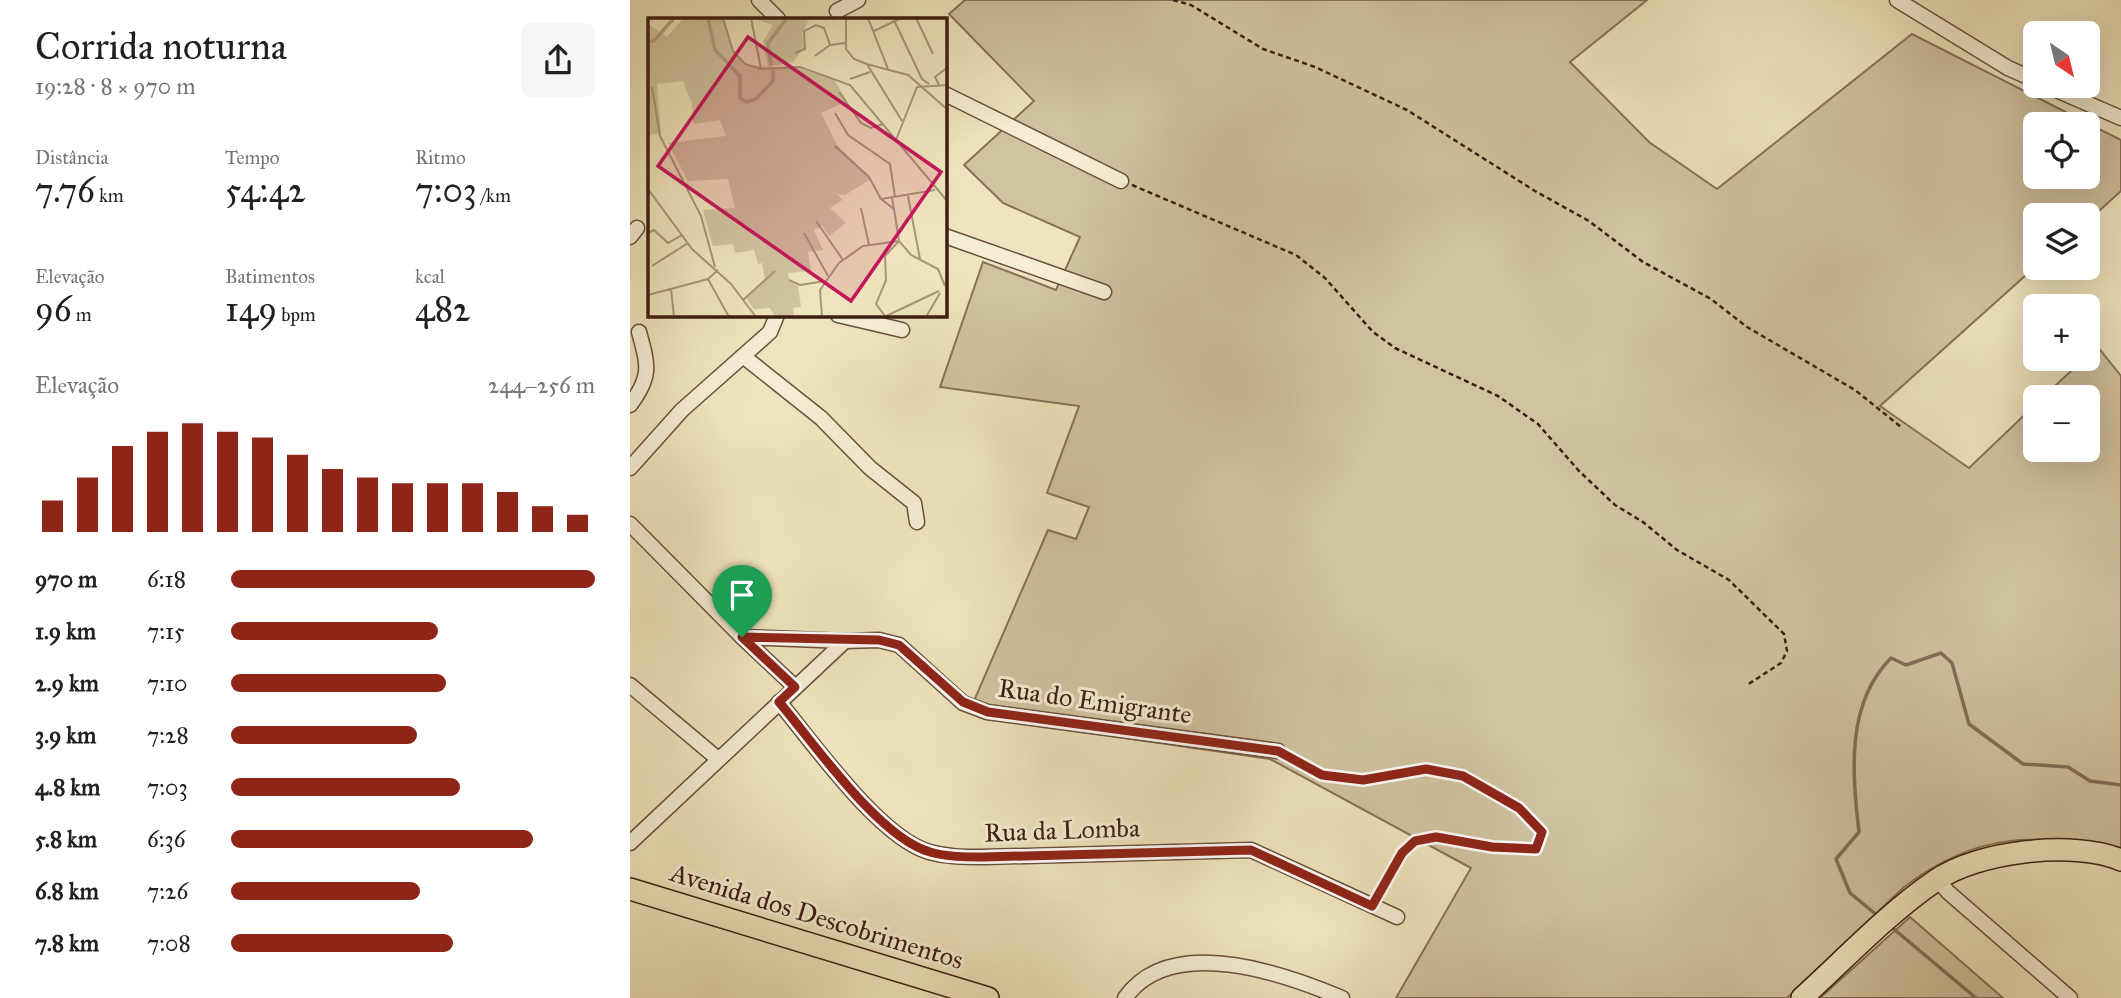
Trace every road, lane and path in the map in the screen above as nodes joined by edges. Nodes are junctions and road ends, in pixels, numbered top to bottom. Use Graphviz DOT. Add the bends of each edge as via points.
graph roads {
  1 [pos="759,0"];
  2 [pos="858,0"];
  3 [pos="1176,0"];
  4 [pos="1897,0"];
  5 [pos="837,10"];
  6 [pos="777,18"];
  7 [pos="2023,75"];
  8 [pos="947,95"];
  9 [pos="2075,98"];
  10 [pos="2121,118"];
  11 [pos="1121,181"];
  12 [pos="947,237"];
  13 [pos="1104,292"];
  14 [pos="776,317"];
  15 [pos="847,317"];
  16 [pos="902,330"];
  17 [pos="639,332"];
  18 [pos="743,356"];
  19 [pos="630,405"];
  20 [pos="1901,427"];
  21 [pos="630,468"];
  22 [pos="918,522"];
  23 [pos="630,524"];
  24 [pos="742,637"];
  25 [pos="845,641"];
  26 [pos="630,685"];
  27 [pos="1747,685"];
  28 [pos="795,687"];
  29 [pos="779,702"];
  30 [pos="1278,751"];
  31 [pos="718,759"];
  32 [pos="630,843"];
  33 [pos="2121,860"];
  34 [pos="1937,879"];
  35 [pos="630,889"];
  36 [pos="1372,906"];
  37 [pos="1397,918"];
  38 [pos="986,998"];
  39 [pos="1125,998"];
  40 [pos="1342,998"];
  41 [pos="1802,998"];
  42 [pos="2070,998"];
  1 -- 6 [label="street"];
  2 -- 5 [label="street"];
  3 -- 20 [label="path" via="1264,49 1407,110 1589,221 1643,262 1711,299 1747,327 1855,390"];
  4 -- 7 [label="street"];
  8 -- 11 [label="street"];
  9 -- 10 [label="street"];
  11 -- 27 [label="path" via="1296,255 1395,348 1498,396 1538,424 1615,505 1677,550 1729,580 1784,634 1787,651 1782,663"];
  12 -- 13 [label="street"];
  14 -- 18 [label="street" via="770,332"];
  15 -- 16 [label="street"];
  17 -- 19 [label="street" via="649,367 642,389"];
  18 -- 21 [label="street" via="682,410"];
  18 -- 22 [label="street" via="821,418 870,468 914,503"];
  23 -- 24 [label="street"];
  24 -- 25 [label="street, Rua do Emigrante"];
  24 -- 28 [label="street"];
  25 -- 28 [label="street"];
  25 -- 30 [label="street, Rua do Emigrante" via="879,640 899,645 963,702 988,712"];
  26 -- 31 [label="street"];
  28 -- 29 [label="street"];
  29 -- 31 [label="street"];
  29 -- 36 [label="street, Rua da Lomba" via="876,817 927,852 983,857 1251,850"];
  30 -- 36 [label="path" via="1322,775 1363,780 1426,769 1463,776 1519,808 1542,832 1536,849 1436,837 1415,841 1394,864"];
  31 -- 32 [label="street"];
  33 -- 34 [label="main road" via="2105,853 2042,848 1992,858"];
  34 -- 41 [label="main road"];
  34 -- 42 [label="street"];
  35 -- 38 [label="main road, Avenida dos Descobrimentos"];
  36 -- 37 [label="street, Rua da Lomba"];
  39 -- 40 [label="street" via="1154,973 1224,964 1250,966"];
}
